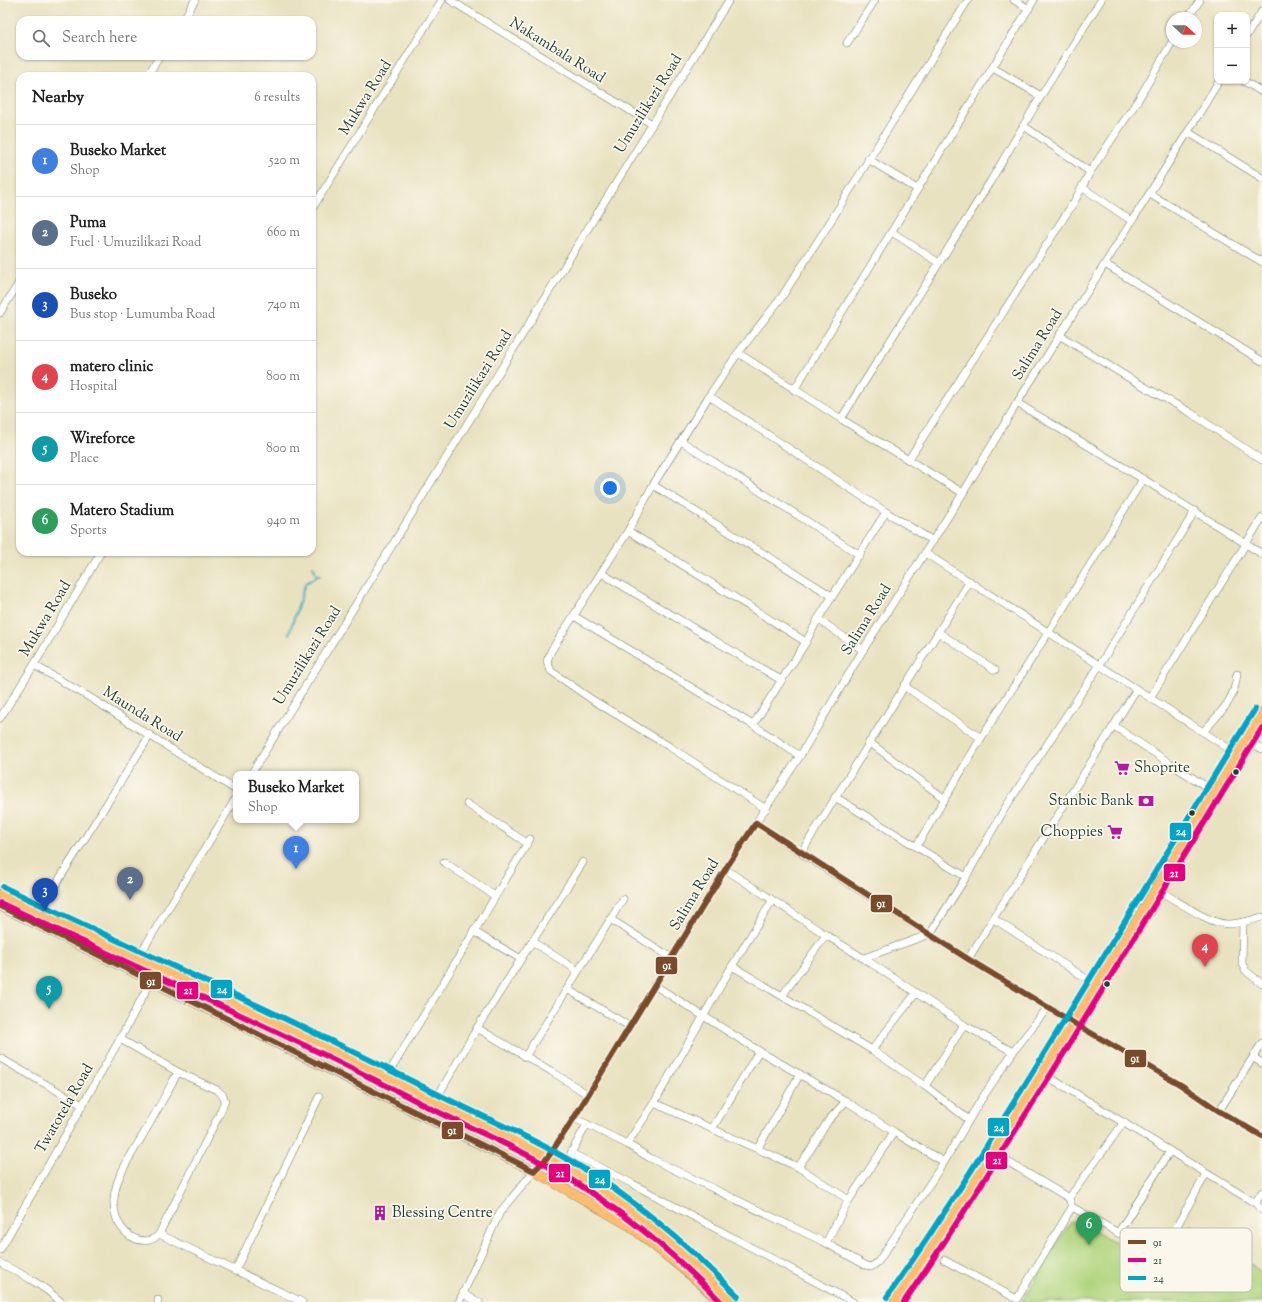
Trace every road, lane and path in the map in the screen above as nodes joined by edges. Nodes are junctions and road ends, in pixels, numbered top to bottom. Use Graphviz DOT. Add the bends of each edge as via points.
graph roads {
  1 [pos="195,0"];
  2 [pos="442,0"];
  3 [pos="450,0"];
  4 [pos="729,0"];
  5 [pos="875,0"];
  6 [pos="968,0"];
  7 [pos="1014,0"];
  8 [pos="1034,0"];
  9 [pos="1101,0"];
  10 [pos="1200,0"];
  11 [pos="1029,9"];
  12 [pos="1262,11"];
  13 [pos="1192,12"];
  14 [pos="185,16"];
  15 [pos="1250,30"];
  16 [pos="847,44"];
  17 [pos="1168,48"];
  18 [pos="157,60"];
  19 [pos="994,68"];
  20 [pos="150,72"];
  21 [pos="1217,84"];
  22 [pos="1249,84"];
  23 [pos="1262,92"];
  24 [pos="1041,96"];
  25 [pos="652,124"];
  26 [pos="1024,126"];
  27 [pos="1188,132"];
  28 [pos="868,159"];
  29 [pos="1090,172"];
  30 [pos="1262,178"];
  31 [pos="1083,188"];
  32 [pos="917,189"];
  33 [pos="1150,194"];
  34 [pos="316,203"];
  35 [pos="1132,221"];
  36 [pos="892,232"];
  37 [pos="1262,262"];
  38 [pos="939,263"];
  39 [pos="1105,264"];
  40 [pos="16,287"];
  41 [pos="0,313"];
  42 [pos="1059,336"];
  43 [pos="738,353"];
  44 [pos="1262,361"];
  45 [pos="794,390"];
  46 [pos="709,396"];
  47 [pos="1017,403"];
  48 [pos="841,419"];
  49 [pos="681,441"];
  50 [pos="909,459"];
  51 [pos="1262,460"];
  52 [pos="1143,479"];
  53 [pos="653,485"];
  54 [pos="963,493"];
  55 [pos="1195,511"];
  56 [pos="886,512"];
  57 [pos="1262,518"];
  58 [pos="628,530"];
  59 [pos="933,541"];
  60 [pos="1246,544"];
  61 [pos="925,553"];
  62 [pos="1262,554"];
  63 [pos="860,555"];
  64 [pos="99,556"];
  65 [pos="601,573"];
  66 [pos="970,581"];
  67 [pos="832,596"];
  68 [pos="574,616"];
  69 [pos="818,619"];
  70 [pos="938,632"];
  71 [pos="1048,633"];
  72 [pos="806,642"];
  73 [pos="863,650"];
  74 [pos="34,665"];
  75 [pos="1099,666"];
  76 [pos="995,670"];
  77 [pos="1237,674"];
  78 [pos="781,680"];
  79 [pos="904,686"];
  80 [pos="1136,690"];
  81 [pos="1150,698"];
  82 [pos="1262,713"];
  83 [pos="0,718"];
  84 [pos="1262,724"];
  85 [pos="754,725"];
  86 [pos="1114,726"];
  87 [pos="1202,732"];
  88 [pos="150,735"];
  89 [pos="981,738"];
  90 [pos="869,742"];
  91 [pos="1250,742"];
  92 [pos="1262,749"];
  93 [pos="1239,755"];
  94 [pos="800,756"];
  95 [pos="253,771"];
  96 [pos="233,788"];
  97 [pos="1217,793"];
  98 [pos="835,797"];
  99 [pos="945,799"];
  100 [pos="233,803"];
  101 [pos="467,804"];
  102 [pos="766,809"];
  103 [pos="756,823"];
  104 [pos="916,847"];
  105 [pos="801,853"];
  106 [pos="444,862"];
  107 [pos="583,862"];
  108 [pos="725,869"];
  109 [pos="966,877"];
  110 [pos="1158,890"];
  111 [pos="0,894"];
  112 [pos="495,896"];
  113 [pos="624,899"];
  114 [pos="772,901"];
  115 [pos="0,906"];
  116 [pos="38,913"];
  117 [pos="1262,917"];
  118 [pos="610,918"];
  119 [pos="994,918"];
  120 [pos="1243,922"];
  121 [pos="473,931"];
  122 [pos="930,934"];
  123 [pos="826,935"];
  124 [pos="532,942"];
  125 [pos="672,958"];
  126 [pos="864,958"];
  127 [pos="137,959"];
  128 [pos="521,959"];
  129 [pos="968,959"];
  130 [pos="732,966"];
  131 [pos="578,971"];
  132 [pos="151,981"];
  133 [pos="1262,984"];
  134 [pos="654,985"];
  135 [pos="1096,985"];
  136 [pos="567,989"];
  137 [pos="916,993"];
  138 [pos="782,996"];
  139 [pos="1048,1007"];
  140 [pos="704,1015"];
  141 [pos="1075,1024"];
  142 [pos="964,1025"];
  143 [pos="629,1026"];
  144 [pos="477,1028"];
  145 [pos="120,1039"];
  146 [pos="1262,1043"];
  147 [pos="872,1050"];
  148 [pos="759,1051"];
  149 [pos="1013,1052"];
  150 [pos="525,1057"];
  151 [pos="0,1058"];
  152 [pos="1254,1058"];
  153 [pos="1262,1063"];
  154 [pos="178,1072"];
  155 [pos="800,1074"];
  156 [pos="386,1076"];
  157 [pos="1046,1076"];
  158 [pos="925,1086"];
  159 [pos="588,1094"];
  160 [pos="319,1097"];
  161 [pos="435,1101"];
  162 [pos="846,1101"];
  163 [pos="654,1103"];
  164 [pos="82,1105"];
  165 [pos="1219,1111"];
  166 [pos="574,1118"];
  167 [pos="969,1120"];
  168 [pos="1124,1122"];
  169 [pos="587,1124"];
  170 [pos="712,1129"];
  171 [pos="894,1132"];
  172 [pos="1262,1136"];
  173 [pos="627,1144"];
  174 [pos="758,1148"];
  175 [pos="1170,1151"];
  176 [pos="998,1156"];
  177 [pos="548,1157"];
  178 [pos="944,1162"];
  179 [pos="798,1167"];
  180 [pos="534,1171"];
  181 [pos="1206,1174"];
  182 [pos="1262,1192"];
  183 [pos="1069,1198"];
  184 [pos="849,1200"];
  185 [pos="1255,1203"];
  186 [pos="1072,1207"];
  187 [pos="1262,1210"];
  188 [pos="1121,1228"];
  189 [pos="1176,1228"];
  190 [pos="1120,1230"];
  191 [pos="1118,1233"];
  192 [pos="158,1234"];
  193 [pos="826,1243"];
  194 [pos="0,1250"];
  195 [pos="944,1260"];
  196 [pos="0,1263"];
  197 [pos="236,1271"];
  198 [pos="463,1294"];
  199 [pos="62,1302"];
  200 [pos="302,1302"];
  201 [pos="460,1302"];
  202 [pos="479,1302"];
  203 [pos="720,1302"];
  204 [pos="732,1302"];
  205 [pos="853,1302"];
  206 [pos="894,1302"];
  207 [pos="901,1302"];
  1 -- 14 [label="street"];
  2 -- 34 [label="street, Mukwa Road"];
  3 -- 25 [label="street, Nakambala Road"];
  4 -- 25 [label="street, Umuzilikazi Road"];
  5 -- 16 [label="street"];
  6 -- 28 [label="street"];
  7 -- 11 [label="street"];
  8 -- 11 [label="street"];
  9 -- 24 [label="street"];
  10 -- 13 [label="street"];
  11 -- 19 [label="street"];
  12 -- 15 [label="street"];
  17 -- 29 [label="street" via="1138,100"];
  18 -- 20 [label="street"];
  19 -- 24 [label="street"];
  19 -- 32 [label="street"];
  21 -- 27 [label="street, Salima Road"];
  22 -- 23 [label="street"];
  24 -- 26 [label="street"];
  25 -- 95 [label="street, Umuzilikazi Road"];
  26 -- 29 [label="street"];
  26 -- 38 [label="street"];
  27 -- 30 [label="street"];
  27 -- 33 [label="street, Salima Road"];
  28 -- 32 [label="street"];
  28 -- 43 [label="street" via="781,298"];
  29 -- 31 [label="street"];
  31 -- 35 [label="street"];
  31 -- 50 [label="street"];
  32 -- 36 [label="street"];
  33 -- 35 [label="street, Salima Road"];
  33 -- 37 [label="street"];
  35 -- 39 [label="street, Salima Road"];
  36 -- 38 [label="street"];
  36 -- 45 [label="street"];
  38 -- 48 [label="street"];
  39 -- 42 [label="street, Salima Road"];
  39 -- 44 [label="street"];
  40 -- 41 [label="street"];
  42 -- 47 [label="street, Salima Road"];
  42 -- 51 [label="street" via="1191,413"];
  43 -- 45 [label="street"];
  43 -- 46 [label="street"];
  45 -- 48 [label="street"];
  46 -- 49 [label="street"];
  46 -- 56 [label="street"];
  47 -- 52 [label="street"];
  47 -- 54 [label="street, Salima Road"];
  48 -- 50 [label="street"];
  49 -- 53 [label="street"];
  49 -- 63 [label="street"];
  50 -- 54 [label="street"];
  52 -- 55 [label="street"];
  52 -- 71 [label="street"];
  53 -- 58 [label="street"];
  53 -- 67 [label="street"];
  54 -- 59 [label="street, Salima Road"];
  55 -- 60 [label="street"];
  55 -- 75 [label="street"];
  56 -- 59 [label="street"];
  56 -- 63 [label="street"];
  57 -- 60 [label="street"];
  58 -- 65 [label="street"];
  58 -- 72 [label="street"];
  59 -- 61 [label="street, Salima Road"];
  60 -- 62 [label="street"];
  60 -- 81 [label="street"];
  61 -- 66 [label="street"];
  61 -- 73 [label="street, Salima Road"];
  63 -- 67 [label="street"];
  64 -- 74 [label="street, Mukwa Road"];
  65 -- 68 [label="street"];
  65 -- 78 [label="street"];
  66 -- 70 [label="street"];
  66 -- 71 [label="street"];
  67 -- 69 [label="street"];
  68 -- 85 [label="street"];
  68 -- 102 [label="street" via="551,651 547,662 551,671"];
  69 -- 72 [label="street"];
  69 -- 73 [label="street"];
  70 -- 76 [label="street"];
  70 -- 79 [label="street"];
  71 -- 75 [label="street"];
  71 -- 89 [label="street"];
  72 -- 78 [label="street"];
  73 -- 94 [label="street, Salima Road"];
  74 -- 83 [label="street, Mukwa Road"];
  74 -- 88 [label="street, Maunda Road"];
  75 -- 80 [label="street"];
  75 -- 109 [label="street" via="1005,808"];
  77 -- 87 [label="street" via="1232,696"];
  78 -- 85 [label="street"];
  79 -- 89 [label="street"];
  79 -- 90 [label="street"];
  80 -- 81 [label="street"];
  80 -- 86 [label="street"];
  81 -- 87 [label="street"];
  82 -- 93 [label="main road"];
  84 -- 91 [label="main road"];
  85 -- 94 [label="street"];
  86 -- 97 [label="street"];
  86 -- 119 [label="street"];
  87 -- 93 [label="street"];
  88 -- 96 [label="street, Maunda Road"];
  88 -- 116 [label="street"];
  89 -- 99 [label="street"];
  90 -- 98 [label="street"];
  90 -- 99 [label="street"];
  91 -- 92 [label="street"];
  91 -- 93 [label="main road"];
  93 -- 97 [label="main road"];
  94 -- 102 [label="street, Salima Road"];
  97 -- 110 [label="main road"];
  98 -- 104 [label="street"];
  98 -- 105 [label="street"];
  99 -- 104 [label="street"];
  100 -- 127 [label="street"];
  101 -- 112 [label="street" via="529,841"];
  102 -- 103 [label="street, Salima Road"];
  103 -- 105 [label="street"];
  103 -- 108 [label="street, Salima Road"];
  104 -- 109 [label="street"];
  105 -- 122 [label="street"];
  106 -- 112 [label="street"];
  107 -- 124 [label="street"];
  108 -- 114 [label="street"];
  108 -- 125 [label="street, Salima Road"];
  109 -- 122 [label="street"];
  110 -- 120 [label="street" via="1215,921 1227,924"];
  110 -- 135 [label="main road"];
  110 -- 141 [label="main road"];
  111 -- 116 [label="main road"];
  112 -- 121 [label="street"];
  113 -- 118 [label="street"];
  114 -- 123 [label="street"];
  114 -- 130 [label="street"];
  115 -- 132 [label="main road"];
  116 -- 127 [label="main road"];
  117 -- 120 [label="street"];
  118 -- 125 [label="street"];
  118 -- 131 [label="street"];
  119 -- 129 [label="street"];
  119 -- 135 [label="street"];
  120 -- 133 [label="street" via="1242,964 1246,971"];
  121 -- 128 [label="street"];
  121 -- 156 [label="street"];
  122 -- 126 [label="street"];
  122 -- 129 [label="street"];
  123 -- 126 [label="street"];
  123 -- 138 [label="street"];
  124 -- 128 [label="street"];
  124 -- 131 [label="street"];
  125 -- 134 [label="street, Salima Road"];
  126 -- 137 [label="street"];
  127 -- 156 [label="main road"];
  128 -- 144 [label="street"];
  129 -- 139 [label="street"];
  130 -- 138 [label="street"];
  130 -- 140 [label="street"];
  131 -- 136 [label="street"];
  132 -- 145 [label="street, Twatotela Road"];
  132 -- 180 [label="main road"];
  134 -- 140 [label="street"];
  134 -- 143 [label="street, Salima Road"];
  135 -- 141 [label="main road"];
  136 -- 143 [label="street"];
  136 -- 150 [label="street"];
  137 -- 142 [label="street"];
  137 -- 147 [label="street"];
  138 -- 147 [label="street"];
  139 -- 141 [label="street"];
  139 -- 149 [label="street"];
  140 -- 148 [label="street"];
  140 -- 163 [label="street"];
  141 -- 157 [label="main road"];
  141 -- 165 [label="street" via="1181,1085"];
  141 -- 206 [label="main road"];
  142 -- 149 [label="street"];
  142 -- 158 [label="street"];
  143 -- 159 [label="street, Salima Road"];
  144 -- 150 [label="street"];
  144 -- 161 [label="street"];
  145 -- 154 [label="street"];
  145 -- 164 [label="street, Twatotela Road"];
  146 -- 152 [label="street"];
  147 -- 158 [label="street"];
  148 -- 155 [label="street"];
  148 -- 170 [label="street"];
  149 -- 167 [label="street"];
  150 -- 159 [label="street"];
  151 -- 164 [label="street"];
  152 -- 153 [label="street"];
  152 -- 165 [label="street"];
  154 -- 192 [label="street" via="217,1090 225,1101"];
  154 -- 192 [label="street" via="125,1166 115,1189 114,1210 122,1229 143,1241 155,1239"];
  155 -- 162 [label="street"];
  155 -- 174 [label="street"];
  156 -- 161 [label="main road"];
  157 -- 168 [label="street"];
  157 -- 176 [label="main road"];
  158 -- 167 [label="street"];
  159 -- 166 [label="street, Salima Road"];
  160 -- 197 [label="street"];
  161 -- 177 [label="main road"];
  162 -- 171 [label="street"];
  162 -- 179 [label="street" via="828,1121"];
  163 -- 170 [label="street"];
  163 -- 173 [label="street"];
  164 -- 194 [label="street, Twatotela Road"];
  165 -- 172 [label="street"];
  166 -- 169 [label="street"];
  166 -- 177 [label="street, Salima Road"];
  167 -- 178 [label="street"];
  168 -- 175 [label="street"];
  168 -- 183 [label="street"];
  169 -- 173 [label="street"];
  169 -- 205 [label="street" via="571,1153"];
  170 -- 174 [label="street"];
  171 -- 178 [label="street"];
  171 -- 184 [label="street"];
  173 -- 193 [label="street" via="650,1158"];
  174 -- 179 [label="street"];
  175 -- 181 [label="street"];
  175 -- 188 [label="street"];
  176 -- 183 [label="street"];
  176 -- 207 [label="main road"];
  177 -- 180 [label="street, Salima Road"];
  177 -- 204 [label="main road" via="637,1215 707,1276"];
  178 -- 193 [label="street" via="878,1262 871,1267"];
  179 -- 184 [label="street"];
  180 -- 198 [label="street, Salima Road" via="500,1212"];
  180 -- 203 [label="main road" via="630,1226"];
  181 -- 185 [label="street"];
  181 -- 189 [label="street"];
  182 -- 185 [label="street"];
  183 -- 186 [label="street"];
  184 -- 193 [label="street"];
  185 -- 187 [label="street"];
  186 -- 191 [label="street"];
  186 -- 195 [label="street" via="1017,1299"];
  190 -- 191 [label="street"];
  192 -- 197 [label="street"];
  196 -- 199 [label="street" via="31,1279"];
  197 -- 200 [label="street"];
  198 -- 201 [label="street, Salima Road"];
  198 -- 202 [label="street"];
}
